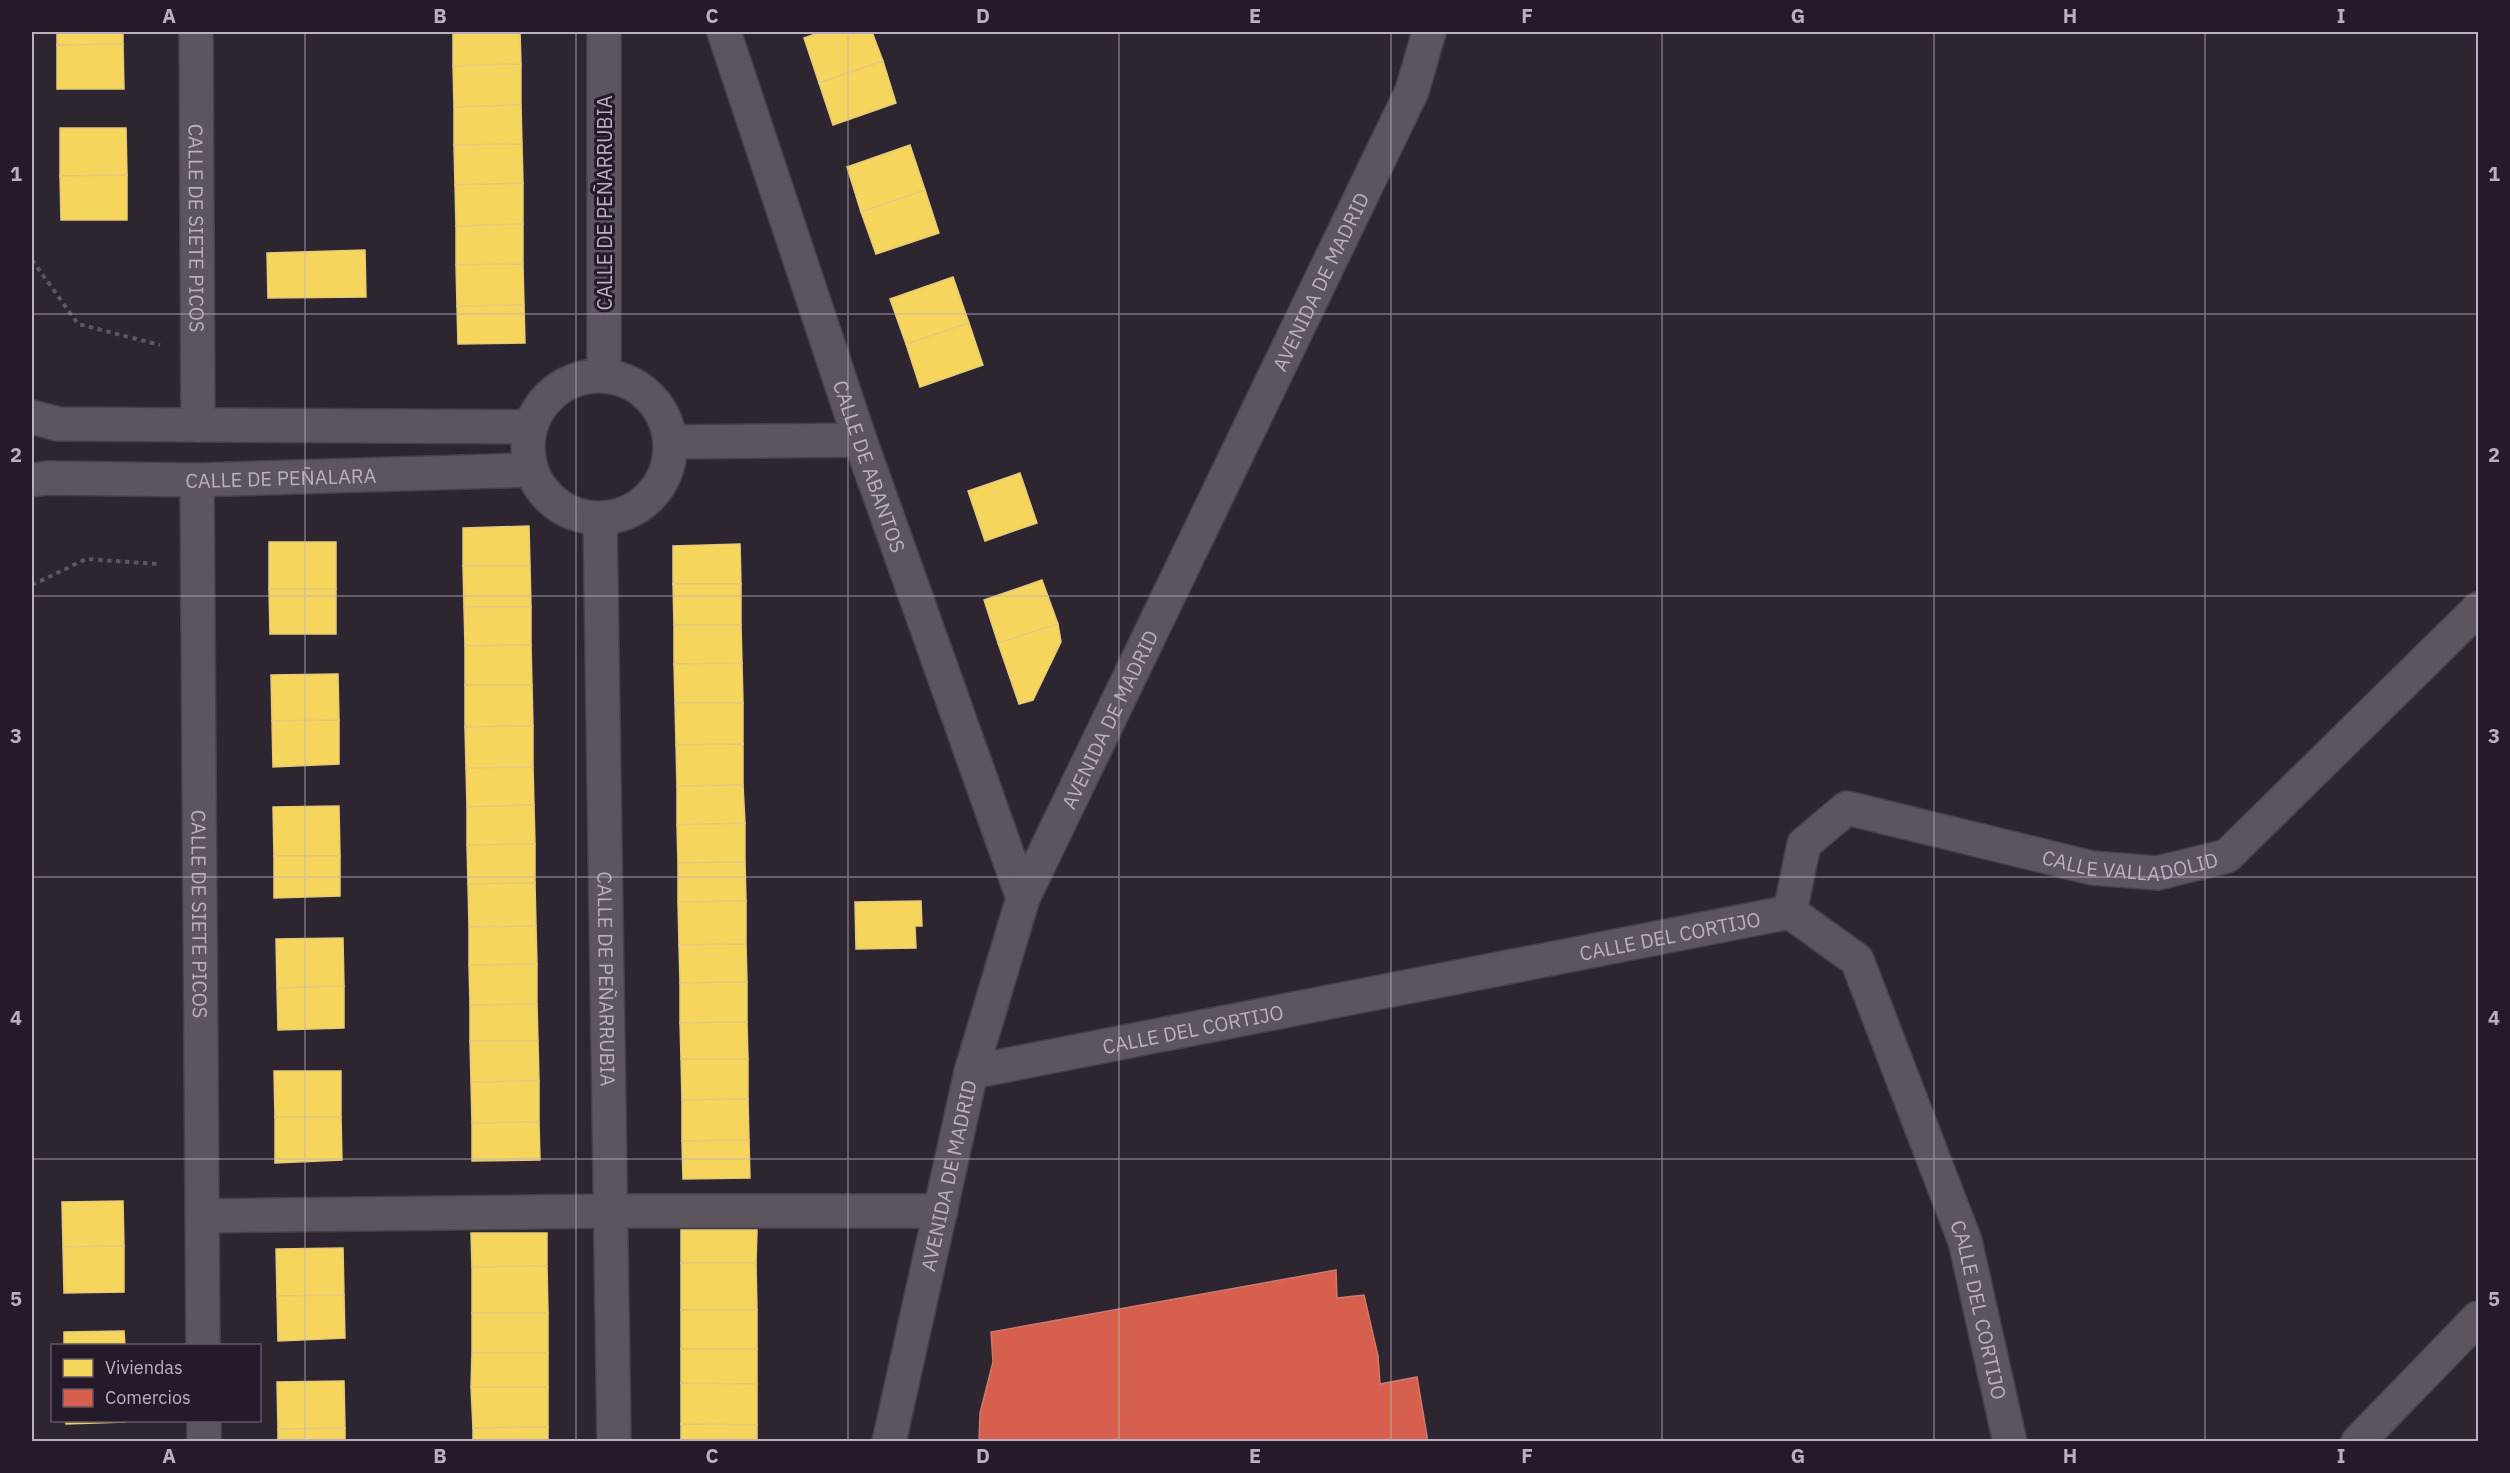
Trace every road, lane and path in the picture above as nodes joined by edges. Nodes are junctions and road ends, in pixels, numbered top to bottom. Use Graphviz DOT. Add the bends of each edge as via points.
graph roads {
  1 [pos="196,32"];
  2 [pos="604,32"];
  3 [pos="724,32"];
  4 [pos="1429,32"];
  5 [pos="32,260"];
  6 [pos="198,355"];
  7 [pos="604,375"];
  8 [pos="32,417"];
  9 [pos="198,425"];
  10 [pos="530,427"];
  11 [pos="860,440"];
  12 [pos="671,442"];
  13 [pos="531,470"];
  14 [pos="32,480"];
  15 [pos="197,480"];
  16 [pos="600,519"];
  17 [pos="198,568"];
  18 [pos="32,585"];
  19 [pos="2478,609"];
  20 [pos="1023,898"];
  21 [pos="1790,912"];
  22 [pos="971,1072"];
  23 [pos="610,1211"];
  24 [pos="941,1211"];
  25 [pos="202,1216"];
  26 [pos="2478,1318"];
  27 [pos="203,1344"];
  28 [pos="204,1422"];
  29 [pos="204,1442"];
  30 [pos="614,1442"];
  31 [pos="889,1442"];
  32 [pos="2010,1442"];
  33 [pos="2358,1442"];
  1 -- 6 [label="street, CALLE DE SIETE PICOS"];
  2 -- 7 [label="street, CALLE DE PEÑARRUBIA"];
  3 -- 11 [label="street, CALLE DE ABANTOS"];
  4 -- 20 [label="street, AVENIDA DE MADRID" via="1412,91"];
  5 -- 6 [label="path" via="78,324"];
  6 -- 9 [label="street, CALLE DE SIETE PICOS"];
  7 -- 10 [label="street" via="573,380 546,398"];
  7 -- 12 [label="street" via="629,381 650,396 664,417"];
  8 -- 9 [label="street" via="58,424"];
  9 -- 10 [label="street"];
  10 -- 13 [label="street" via="527,448"];
  11 -- 12 [label="street"];
  11 -- 20 [label="street, CALLE DE ABANTOS"];
  12 -- 16 [label="street" via="667,471 652,496 629,512"];
  13 -- 15 [label="street, CALLE DE PEÑALARA"];
  13 -- 16 [label="street" via="547,496 571,513"];
  14 -- 15 [label="street, CALLE DE PEÑALARA"];
  15 -- 17 [label="street, CALLE DE SIETE PICOS"];
  16 -- 23 [label="street, CALLE DE PEÑARRUBIA"];
  17 -- 18 [label="path" via="86,559"];
  17 -- 25 [label="street, CALLE DE SIETE PICOS"];
  19 -- 21 [label="street, CALLE VALLADOLID" via="2227,856 2158,873 2092,868 1847,808 1804,844"];
  20 -- 22 [label="street, AVENIDA DE MADRID"];
  21 -- 22 [label="street, CALLE DEL CORTIJO"];
  21 -- 32 [label="street, CALLE DEL CORTIJO" via="1857,960 1965,1241"];
  22 -- 24 [label="street, AVENIDA DE MADRID"];
  23 -- 24 [label="street"];
  23 -- 25 [label="street"];
  23 -- 30 [label="street, CALLE DE PEÑARRUBIA"];
  24 -- 31 [label="street, AVENIDA DE MADRID"];
  25 -- 27 [label="street, CALLE DE SIETE PICOS"];
  26 -- 33 [label="street"];
  28 -- 29 [label="street"];
}
